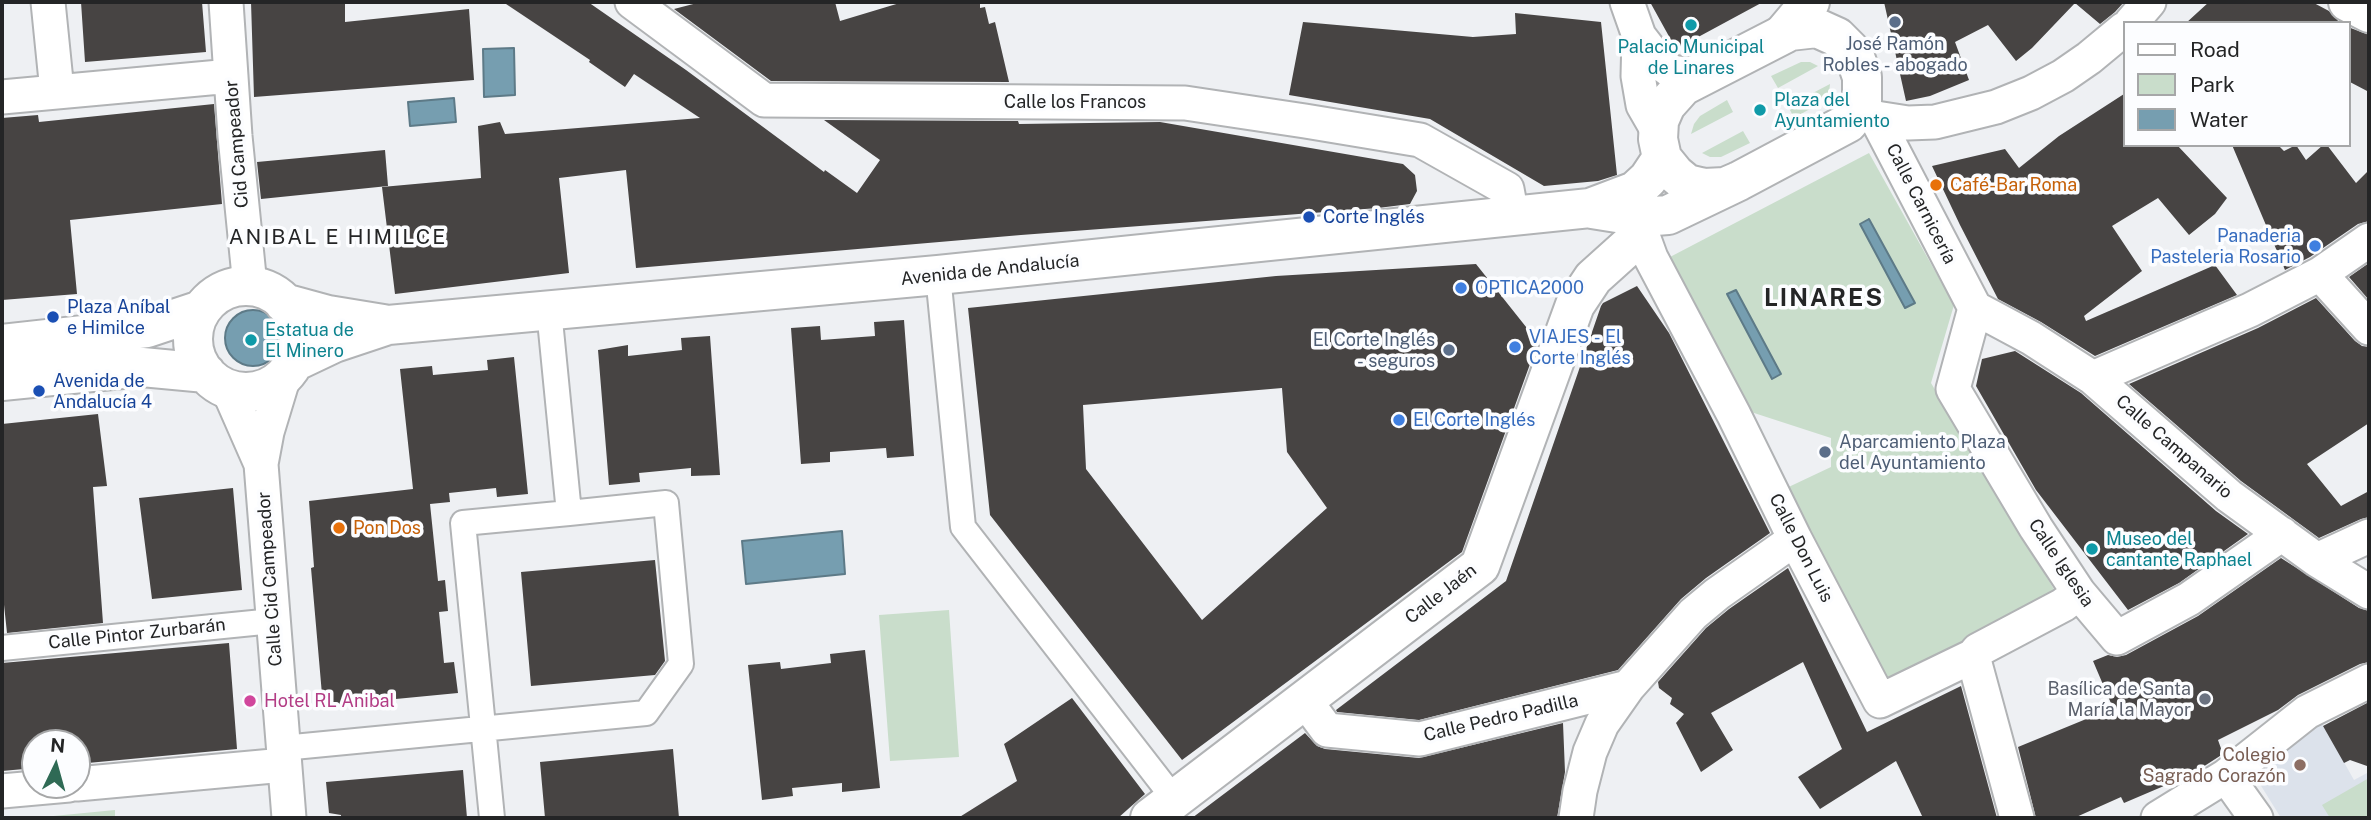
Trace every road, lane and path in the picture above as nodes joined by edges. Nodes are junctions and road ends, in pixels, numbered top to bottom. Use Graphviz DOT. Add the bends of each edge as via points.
graph roads {
  1 [pos="48,2"];
  2 [pos="226,2"];
  3 [pos="632,2"];
  4 [pos="1627,2"];
  5 [pos="1810,2"];
  6 [pos="2149,2"];
  7 [pos="2348,2"];
  8 [pos="2369,13"];
  9 [pos="2133,21"];
  10 [pos="2122,31"];
  11 [pos="1783,34"];
  12 [pos="1639,36"];
  13 [pos="1717,68"];
  14 [pos="231,76"];
  15 [pos="57,91"];
  16 [pos="2,97"];
  17 [pos="1868,113"];
  18 [pos="1658,154"];
  19 [pos="1739,181"];
  20 [pos="1590,208"];
  21 [pos="1512,216"];
  22 [pos="1636,231"];
  23 [pos="2369,240"];
  24 [pos="2320,274"];
  25 [pos="938,275"];
  26 [pos="267,294"];
  27 [pos="1975,308"];
  28 [pos="201,310"];
  29 [pos="548,310"];
  30 [pos="388,325"];
  31 [pos="2369,328"];
  32 [pos="2,344"];
  33 [pos="289,369"];
  34 [pos="2093,377"];
  35 [pos="2,381"];
  36 [pos="217,381"];
  37 [pos="261,464"];
  38 [pos="569,513"];
  39 [pos="2281,534"];
  40 [pos="2369,537"];
  41 [pos="1795,539"];
  42 [pos="2317,560"];
  43 [pos="2369,592"];
  44 [pos="2079,593"];
  45 [pos="273,621"];
  46 [pos="2,648"];
  47 [pos="1973,656"];
  48 [pos="2369,681"];
  49 [pos="1628,687"];
  50 [pos="1304,699"];
  51 [pos="484,729"];
  52 [pos="283,757"];
  53 [pos="2226,776"];
  54 [pos="91,782"];
  55 [pos="21,789"];
  56 [pos="2,791"];
  57 [pos="1162,809"];
  58 [pos="289,818"];
  59 [pos="492,818"];
  60 [pos="1576,818"];
  61 [pos="2017,818"];
  62 [pos="2158,818"];
  63 [pos="2256,818"];
  1 -- 15 [label="street"];
  2 -- 14 [label="street, Cid Campeador"];
  3 -- 21 [label="street, Calle los Francos" via="764,100 1185,103 1292,119 1420,140 1507,189"];
  4 -- 12 [label="street"];
  5 -- 11 [label="main road"];
  6 -- 9 [label="street"];
  7 -- 8 [label="main road"];
  10 -- 17 [label="street" via="2063,76 1996,107 1935,122 1908,123"];
  11 -- 13 [label="main road"];
  11 -- 17 [label="main road" via="1817,28 1849,47 1858,61"];
  12 -- 13 [label="street" via="1672,72"];
  12 -- 18 [label="street" via="1638,76"];
  13 -- 18 [label="main road" via="1676,92 1662,113"];
  14 -- 15 [label="street"];
  14 -- 26 [label="street, Cid Campeador"];
  15 -- 16 [label="street"];
  17 -- 19 [label="main road"];
  17 -- 27 [label="street, Calle Carnicería"];
  18 -- 19 [label="main road" via="1680,179 1695,187 1714,188"];
  18 -- 20 [label="main road" via="1635,191"];
  18 -- 22 [label="street"];
  19 -- 22 [label="main road"];
  20 -- 21 [label="main road, Avenida de Andalucía"];
  20 -- 22 [label="main road"];
  21 -- 25 [label="main road, Avenida de Andalucía"];
  22 -- 41 [label="street, Calle Don Luis" via="1643,236"];
  22 -- 50 [label="main road, Calle Jaén" via="1575,304 1480,566"];
  23 -- 24 [label="street"];
  24 -- 31 [label="street"];
  24 -- 34 [label="street"];
  25 -- 29 [label="main road, Avenida de Andalucía"];
  25 -- 57 [label="street" via="963,527"];
  26 -- 28 [label="main road" via="222,292"];
  26 -- 30 [label="main road, Avenida de Andalucía" via="328,315"];
  26 -- 33 [label="main road" via="293,313 298,330 298,346"];
  27 -- 34 [label="street, Calle Campanario"];
  27 -- 44 [label="street, Calle Iglesia" via="1954,389"];
  28 -- 32 [label="main road" via="146,328"];
  28 -- 36 [label="main road" via="193,342 197,359"];
  29 -- 30 [label="main road, Avenida de Andalucía"];
  29 -- 38 [label="street"];
  30 -- 33 [label="main road, Avenida de Andalucía" via="334,343"];
  33 -- 36 [label="main road" via="271,386 255,391 241,392"];
  33 -- 37 [label="street, Calle Cid Campeador"];
  34 -- 39 [label="street, Calle Campanario" via="2229,496"];
  35 -- 36 [label="main road" via="142,367"];
  36 -- 37 [label="street, Calle Cid Campeador"];
  37 -- 45 [label="street, Calle Cid Campeador"];
  38 -- 51 [label="street" via="463,523"];
  38 -- 51 [label="street" via="666,503 681,664 646,713"];
  39 -- 42 [label="street, Calle Campanario"];
  39 -- 44 [label="street, Calle Iglesia" via="2189,599 2117,638"];
  40 -- 42 [label="street"];
  41 -- 47 [label="street, Calle Don Luis" via="1880,701"];
  41 -- 49 [label="street" via="1693,614"];
  42 -- 43 [label="street, Calle Campanario"];
  44 -- 47 [label="street, Calle Don Luis"];
  45 -- 46 [label="street, Calle Pintor Zurbarán"];
  45 -- 52 [label="street, Calle Cid Campeador"];
  47 -- 61 [label="street"];
  48 -- 53 [label="street" via="2307,712"];
  49 -- 50 [label="street, Calle Pedro Padilla" via="1420,739 1327,730"];
  49 -- 60 [label="street" via="1602,724 1590,752"];
  50 -- 57 [label="main road, Calle Jaén"];
  51 -- 52 [label="street"];
  51 -- 59 [label="street"];
  52 -- 54 [label="street"];
  52 -- 58 [label="street, Calle Cid Campeador"];
  53 -- 62 [label="street"];
  53 -- 63 [label="street"];
  55 -- 56 [label="street"];
}
